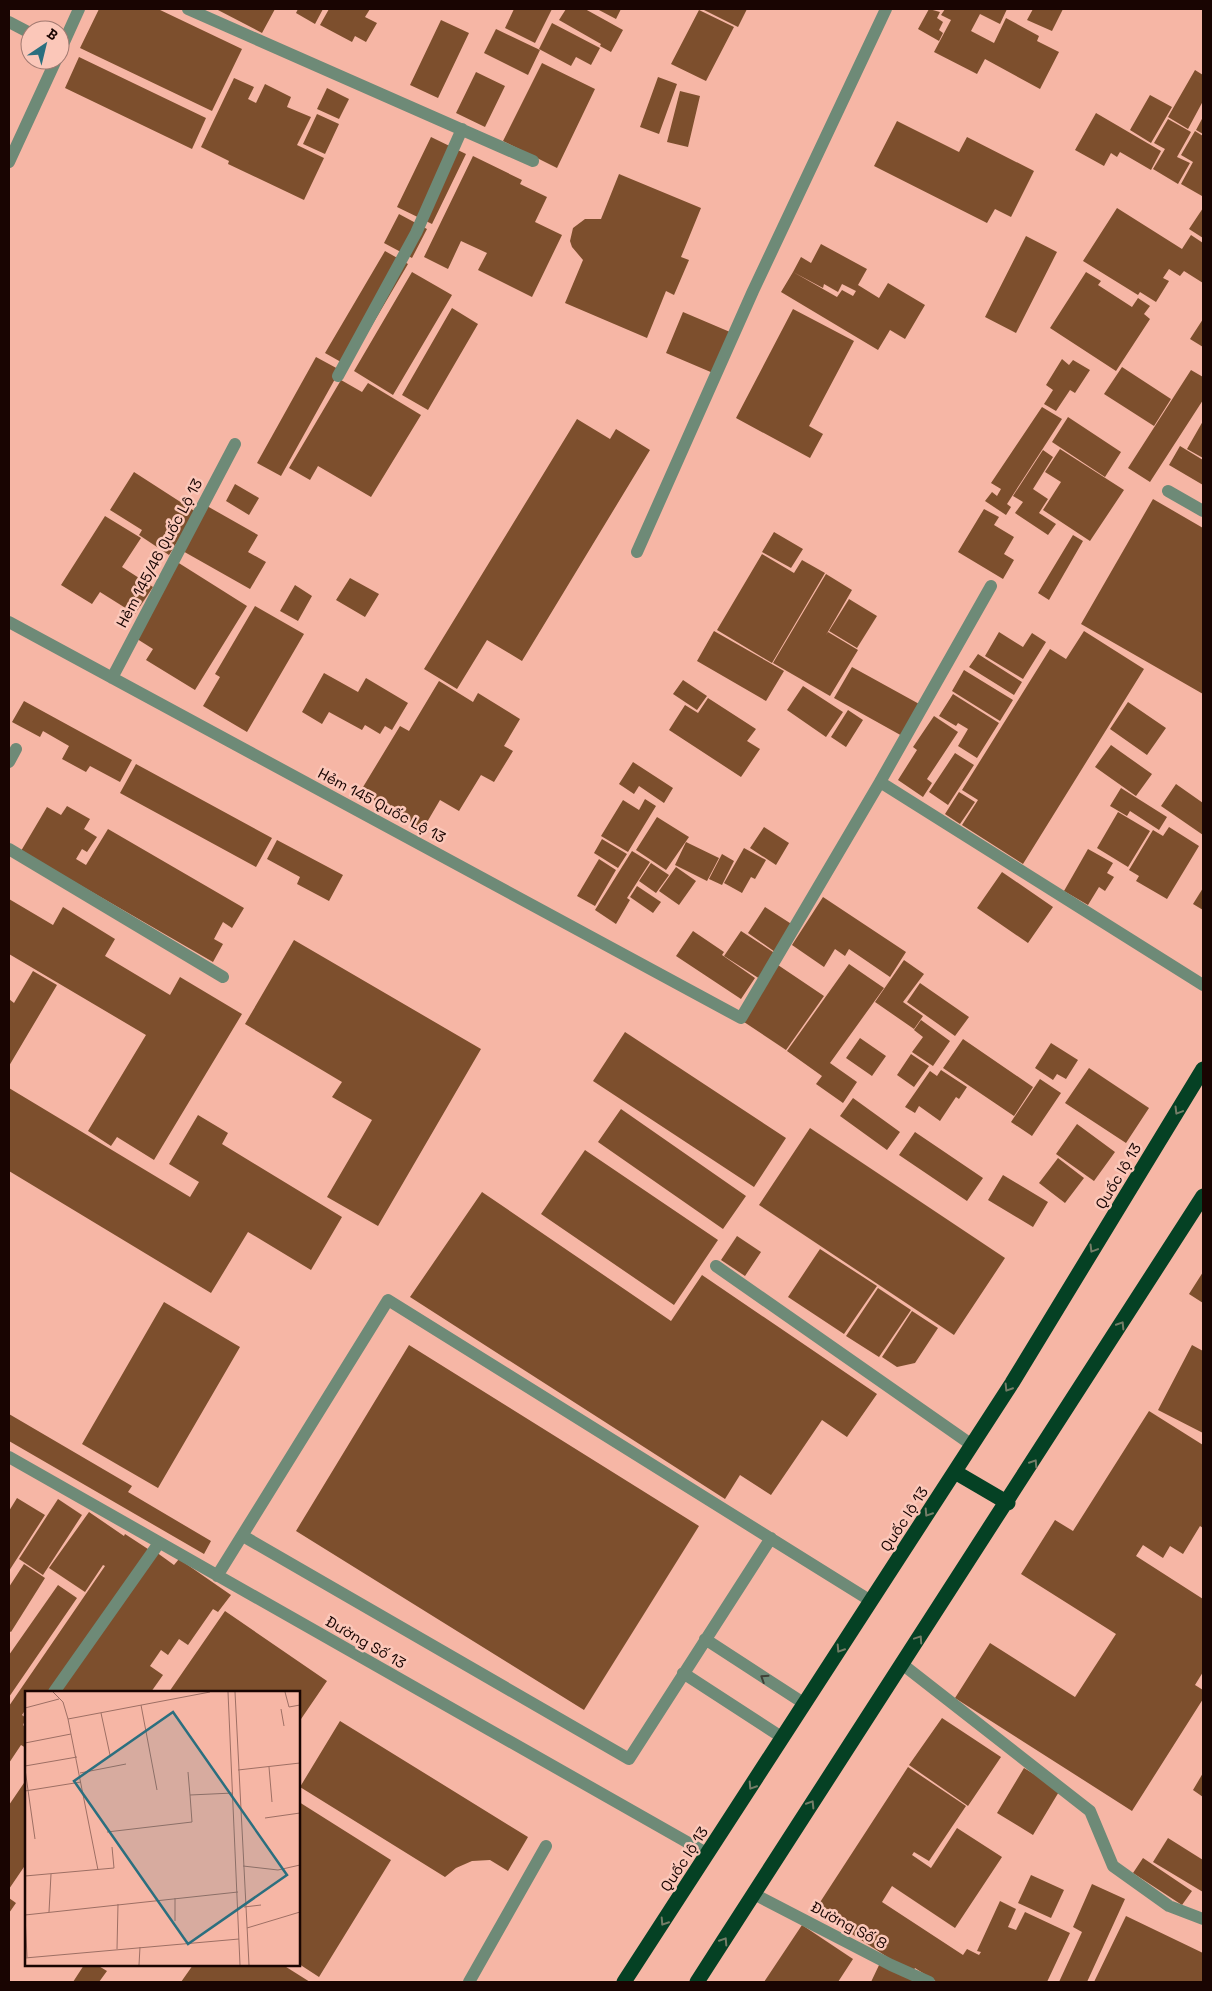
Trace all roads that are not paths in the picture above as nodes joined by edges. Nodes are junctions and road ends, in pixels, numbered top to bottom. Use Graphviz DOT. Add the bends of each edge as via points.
graph roads {
  1 [pos="79,9"];
  2 [pos="188,9"];
  3 [pos="886,9"];
  4 [pos="70,29"];
  5 [pos="51,70"];
  6 [pos="462,130"];
  7 [pos="533,161"];
  8 [pos="9,162"];
  9 [pos="338,376"];
  10 [pos="235,444"];
  11 [pos="1168,491"];
  12 [pos="1203,511"];
  13 [pos="636,552"];
  14 [pos="991,586"];
  15 [pos="9,622"];
  16 [pos="112,678"];
  17 [pos="16,750"];
  18 [pos="9,762"];
  19 [pos="880,782"];
  20 [pos="9,849"];
  21 [pos="223,977"];
  22 [pos="1203,984"];
  23 [pos="1203,1069"];
  24 [pos="1203,1196"];
  25 [pos="716,1266"];
  26 [pos="972,1445"];
  27 [pos="9,1457"];
  28 [pos="955,1472"];
  29 [pos="1008,1503"];
  30 [pos="243,1536"];
  31 [pos="771,1538"];
  32 [pos="159,1543"];
  33 [pos="217,1576"];
  34 [pos="871,1601"];
  35 [pos="705,1640"];
  36 [pos="902,1664"];
  37 [pos="683,1673"];
  38 [pos="55,1691"];
  39 [pos="805,1704"];
  40 [pos="783,1738"];
  41 [pos="546,1846"];
  42 [pos="708,1854"];
  43 [pos="754,1894"];
  44 [pos="1203,1919"];
  45 [pos="469,1982"];
  46 [pos="624,1982"];
  47 [pos="698,1982"];
  48 [pos="929,1982"];
  1 -- 4 [label="street"];
  2 -- 6 [label="street"];
  3 -- 13 [label="street" via="753,291"];
  5 -- 8 [label="street"];
  6 -- 7 [label="street"];
  6 -- 9 [label="street" via="416,233"];
  10 -- 16 [label="street, Hẻm 145/46 Quốc Lộ 13"];
  11 -- 12 [label="street"];
  14 -- 19 [label="street"];
  15 -- 16 [label="street, Hẻm 145 Quốc Lộ 13"];
  16 -- 19 [label="street, Hẻm 145 Quốc Lộ 13" via="741,1018"];
  17 -- 18 [label="street"];
  19 -- 22 [label="street"];
  20 -- 21 [label="street"];
  23 -- 26 [label="highway, Quốc lộ 13, one-way"];
  29 -- 24 [label="highway, one-way"];
  25 -- 26 [label="street"];
  26 -- 28 [label="highway, Quốc lộ 13"];
  27 -- 32 [label="street, Đường Số 13"];
  28 -- 29 [label="highway"];
  28 -- 34 [label="highway, Quốc lộ 13, one-way"];
  36 -- 29 [label="highway, one-way"];
  30 -- 31 [label="street" via="388,1300"];
  30 -- 33 [label="street"];
  30 -- 37 [label="street" via="628,1759"];
  31 -- 34 [label="street"];
  31 -- 35 [label="street"];
  32 -- 33 [label="street, Đường Số 13"];
  32 -- 38 [label="street"];
  33 -- 42 [label="street, Đường Số 13"];
  34 -- 39 [label="highway, Quốc lộ 13, one-way"];
  35 -- 37 [label="street"];
  39 -- 35 [label="street, one-way"];
  43 -- 36 [label="highway, one-way"];
  36 -- 44 [label="street" via="1090,1811 1113,1866 1169,1906"];
  37 -- 40 [label="street"];
  39 -- 40 [label="highway, Quốc lộ 13"];
  40 -- 42 [label="highway, Quốc lộ 13, one-way"];
  41 -- 45 [label="street"];
  42 -- 46 [label="highway, Quốc lộ 13, one-way"];
  47 -- 43 [label="highway, one-way"];
  43 -- 48 [label="street, Đường Số 8"];
}
